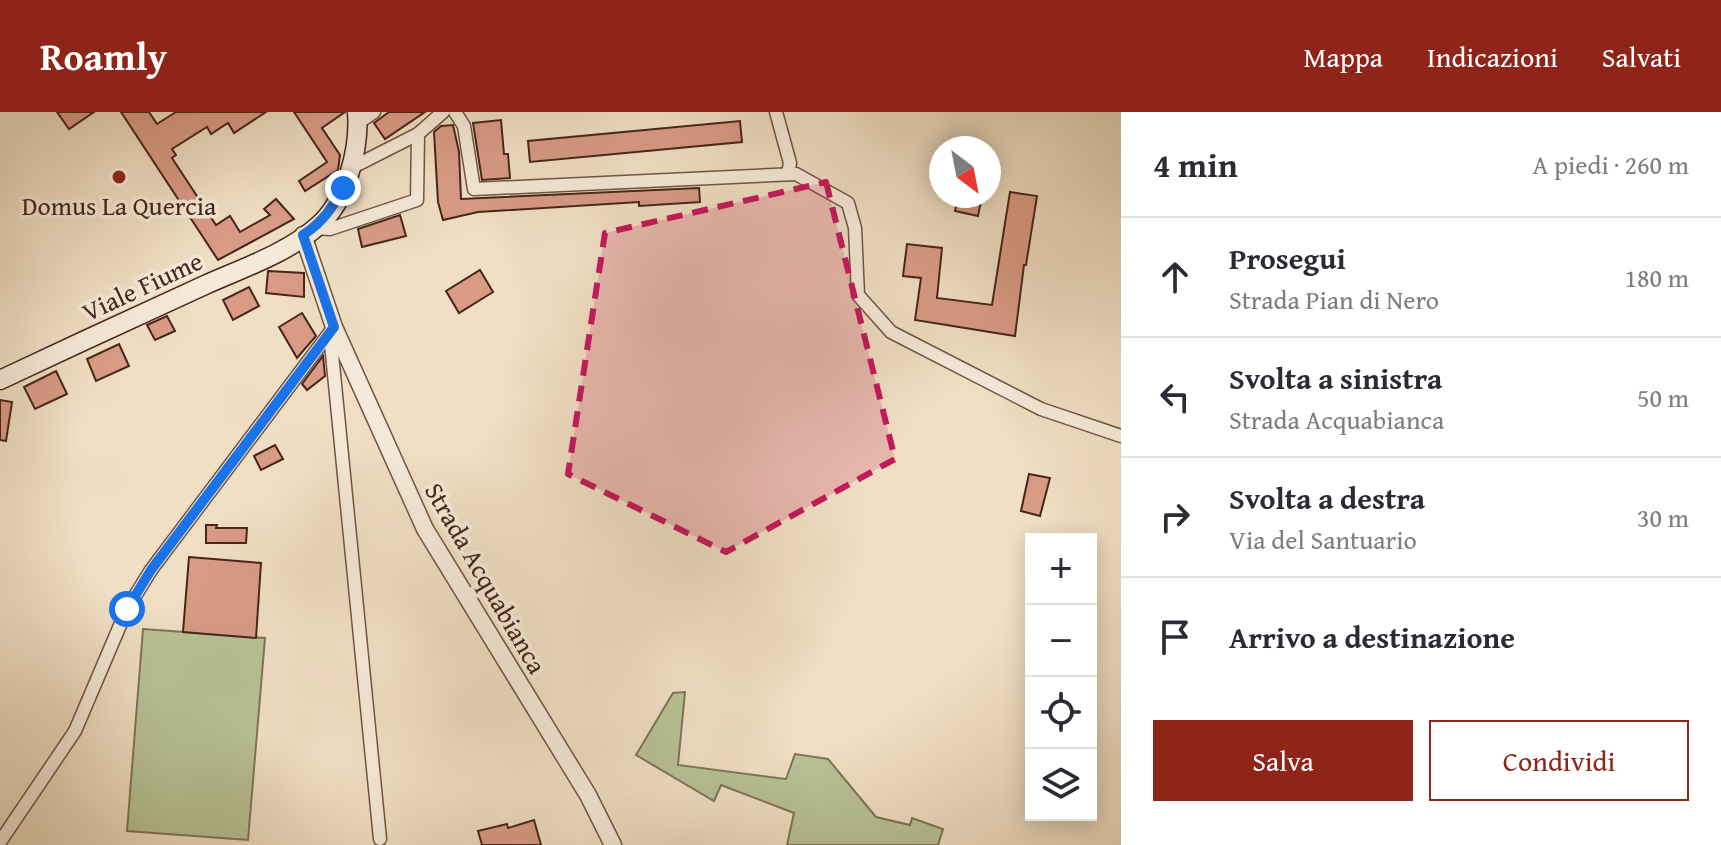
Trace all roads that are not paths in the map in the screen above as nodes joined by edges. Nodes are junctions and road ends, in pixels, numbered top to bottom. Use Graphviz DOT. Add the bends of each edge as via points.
graph roads {
  1 [pos="374,112"];
  2 [pos="443,112"];
  3 [pos="455,112"];
  4 [pos="776,112"];
  5 [pos="358,117"];
  6 [pos="418,134"];
  7 [pos="349,169"];
  8 [pos="788,174"];
  9 [pos="309,232"];
  10 [pos="334,327"];
  11 [pos="0,380"];
  12 [pos="1121,436"];
  13 [pos="380,839"];
  14 [pos="0,842"];
  15 [pos="613,845"];
  1 -- 5 [label="street"];
  2 -- 6 [label="street"];
  3 -- 8 [label="street" via="464,126 474,189"];
  4 -- 8 [label="street" via="790,163"];
  5 -- 7 [label="main road"];
  6 -- 7 [label="street"];
  6 -- 9 [label="street" via="417,200"];
  7 -- 9 [label="main road" via="330,213"];
  8 -- 12 [label="street" via="848,203 855,228 858,295 891,332 1041,409"];
  9 -- 10 [label="street, Strada Acquabianca"];
  9 -- 11 [label="main road, Viale Fiume" via="271,255"];
  10 -- 13 [label="street, Strada Acquabianca" via="331,344"];
  10 -- 14 [label="street" via="151,570 127,609 75,731"];
  10 -- 15 [label="street, Strada Acquabianca" via="425,529 588,795"];
}
